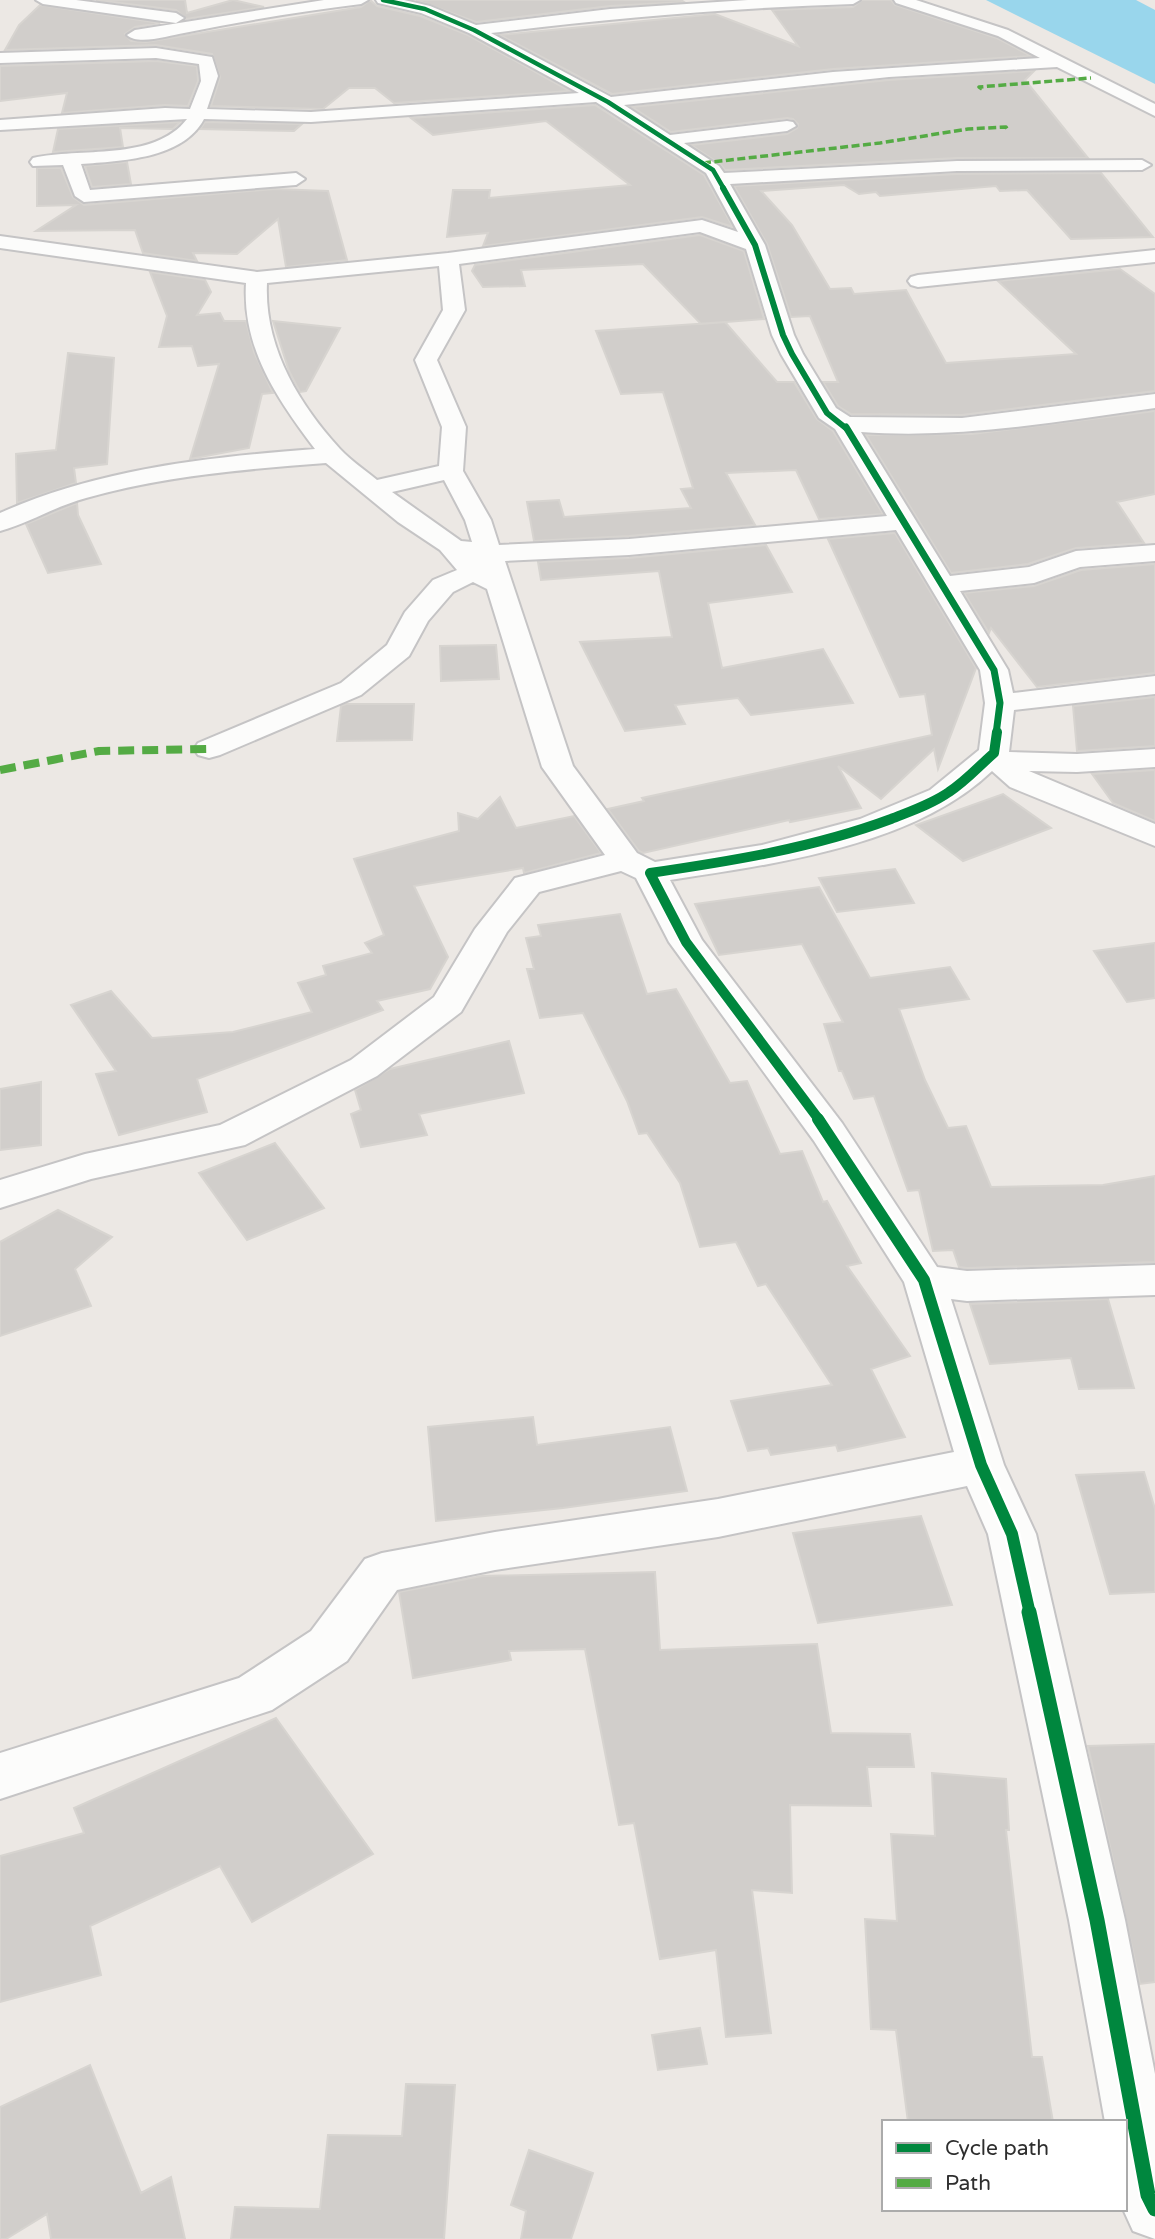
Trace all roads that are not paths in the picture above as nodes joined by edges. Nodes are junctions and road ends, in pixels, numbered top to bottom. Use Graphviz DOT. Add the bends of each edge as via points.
graph roads {
  1 [pos="43,0"];
  2 [pos="361,0"];
  3 [pos="383,0"];
  4 [pos="853,0"];
  5 [pos="901,0"];
  6 [pos="205,23"];
  7 [pos="474,30"];
  8 [pos="1024,43"];
  9 [pos="988,46"];
  10 [pos="108,54"];
  11 [pos="0,58"];
  12 [pos="1059,62"];
  13 [pos="594,90"];
  14 [pos="379,95"];
  15 [pos="1155,111"];
  16 [pos="388,112"];
  17 [pos="196,114"];
  18 [pos="0,125"];
  19 [pos="787,126"];
  20 [pos="669,140"];
  21 [pos="71,159"];
  22 [pos="39,162"];
  23 [pos="1142,165"];
  24 [pos="719,178"];
  25 [pos="296,179"];
  26 [pos="3,236"];
  27 [pos="101,236"];
  28 [pos="151,243"];
  29 [pos="755,245"];
  30 [pos="1155,256"];
  31 [pos="448,259"];
  32 [pos="199,270"];
  33 [pos="257,278"];
  34 [pos="918,281"];
  35 [pos="1155,401"];
  36 [pos="844,424"];
  37 [pos="332,455"];
  38 [pos="451,471"];
  39 [pos="374,488"];
  40 [pos="904,522"];
  41 [pos="0,523"];
  42 [pos="1155,553"];
  43 [pos="486,570"];
  44 [pos="943,585"];
  45 [pos="1155,685"];
  46 [pos="1000,704"];
  47 [pos="209,749"];
  48 [pos="997,757"];
  49 [pos="1155,758"];
  50 [pos="1155,836"];
  51 [pos="638,867"];
  52 [pos="0,1194"];
  53 [pos="924,1280"];
  54 [pos="1155,1280"];
  55 [pos="981,1465"];
  56 [pos="0,1776"];
  57 [pos="1155,2209"];
  1 -- 6 [label="street"];
  2 -- 6 [label="street"];
  3 -- 7 [label="street" via="425,9"];
  4 -- 7 [label="street" via="610,14"];
  5 -- 8 [label="street"];
  6 -- 10 [label="street" via="116,36"];
  7 -- 13 [label="street"];
  8 -- 9 [label="street"];
  8 -- 12 [label="street"];
  10 -- 11 [label="street"];
  10 -- 17 [label="street" via="206,60 209,80"];
  12 -- 13 [label="street"];
  12 -- 15 [label="street"];
  13 -- 16 [label="street"];
  13 -- 20 [label="street"];
  14 -- 16 [label="street"];
  16 -- 17 [label="street" via="311,117"];
  17 -- 18 [label="street"];
  17 -- 21 [label="street" via="193,123 169,142"];
  19 -- 20 [label="street"];
  20 -- 24 [label="street"];
  21 -- 22 [label="street"];
  21 -- 25 [label="street" via="84,196"];
  23 -- 24 [label="street" via="957,166"];
  24 -- 29 [label="street"];
  26 -- 27 [label="street"];
  26 -- 32 [label="street"];
  28 -- 32 [label="street" via="173,249"];
  29 -- 31 [label="street" via="702,226"];
  29 -- 36 [label="street" via="792,354 827,413"];
  30 -- 34 [label="street"];
  31 -- 33 [label="street"];
  31 -- 38 [label="street" via="454,310 426,360 454,427"];
  32 -- 33 [label="street"];
  33 -- 37 [label="street" via="254,294 260,345 290,402"];
  35 -- 36 [label="street" via="1007,424 891,429"];
  36 -- 40 [label="street"];
  37 -- 39 [label="street"];
  37 -- 41 [label="street" via="148,477 85,492"];
  38 -- 39 [label="street"];
  38 -- 43 [label="street" via="478,520"];
  39 -- 43 [label="street" via="407,517"];
  40 -- 43 [label="street" via="629,547"];
  40 -- 44 [label="street"];
  42 -- 44 [label="street" via="1076,559 1034,575"];
  43 -- 47 [label="street" via="443,586 415,618 399,650 351,689"];
  43 -- 51 [label="street" via="558,767"];
  44 -- 46 [label="street" via="994,670"];
  45 -- 46 [label="street"];
  46 -- 48 [label="street"];
  48 -- 49 [label="street" via="1077,764"];
  48 -- 50 [label="street" via="1021,780"];
  48 -- 51 [label="street" via="943,796 842,837 735,860"];
  51 -- 52 [label="street" via="527,886 492,929 448,1004 364,1068 231,1136 85,1167"];
  51 -- 53 [label="street" via="686,942 828,1132"];
  53 -- 54 [label="street" via="967,1286"];
  53 -- 55 [label="street"];
  55 -- 56 [label="street" via="718,1518 382,1573 329,1646 254,1695"];
  55 -- 57 [label="street" via="1012,1534 1097,1920 1148,2195"];
}
